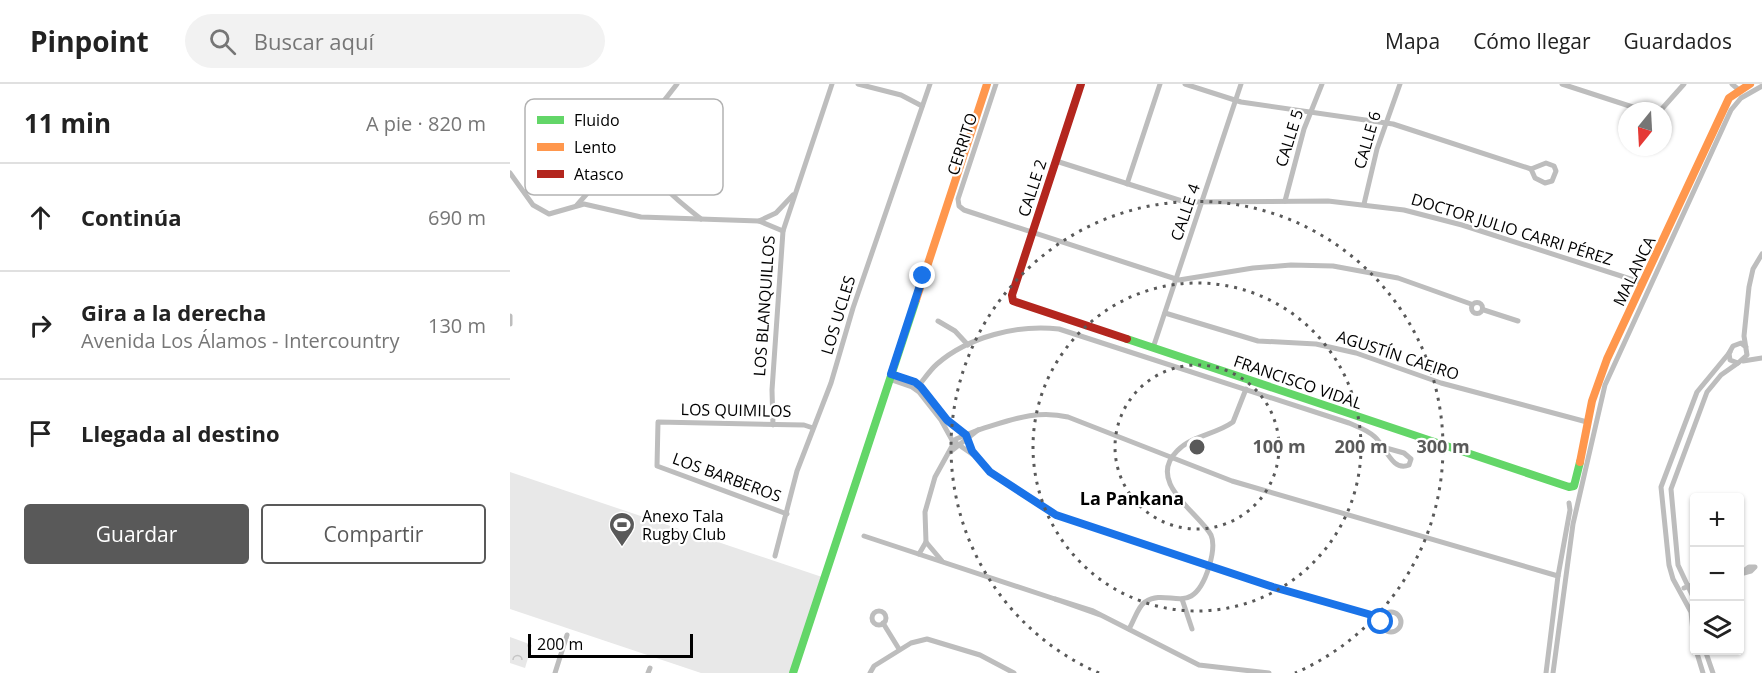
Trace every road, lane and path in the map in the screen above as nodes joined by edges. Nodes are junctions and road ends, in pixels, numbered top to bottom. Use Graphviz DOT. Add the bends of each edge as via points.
graph roads {
  1 [pos="677,84"];
  2 [pos="832,84"];
  3 [pos="858,84"];
  4 [pos="930,84"];
  5 [pos="987,84"];
  6 [pos="996,84"];
  7 [pos="1081,84"];
  8 [pos="1160,84"];
  9 [pos="1185,84"];
  10 [pos="1241,84"];
  11 [pos="1322,84"];
  12 [pos="1400,84"];
  13 [pos="1562,84"];
  14 [pos="1684,84"];
  15 [pos="1732,84"];
  16 [pos="1750,84"];
  17 [pos="1762,86"];
  18 [pos="1739,90"];
  19 [pos="665,99"];
  20 [pos="1235,101"];
  21 [pos="1618,102"];
  22 [pos="1668,102"];
  23 [pos="922,106"];
  24 [pos="1311,112"];
  25 [pos="1386,122"];
  26 [pos="1056,161"];
  27 [pos="1531,169"];
  28 [pos="510,173"];
  29 [pos="1128,184"];
  30 [pos="796,192"];
  31 [pos="525,194"];
  32 [pos="526,195"];
  33 [pos="586,195"];
  34 [pos="592,195"];
  35 [pos="672,195"];
  36 [pos="1285,201"];
  37 [pos="1202,204"];
  38 [pos="1364,204"];
  39 [pos="576,206"];
  40 [pos="592,206"];
  41 [pos="703,220"];
  42 [pos="759,221"];
  43 [pos="783,231"];
  44 [pos="1032,232"];
  45 [pos="1762,254"];
  46 [pos="1175,279"];
  47 [pos="1643,283"];
  48 [pos="1013,301"];
  49 [pos="1165,313"];
  50 [pos="510,316"];
  51 [pos="938,321"];
  52 [pos="1518,321"];
  53 [pos="510,324"];
  54 [pos="1744,329"];
  55 [pos="968,345"];
  56 [pos="1733,346"];
  57 [pos="1153,348"];
  58 [pos="1747,348"];
  59 [pos="1730,352"];
  60 [pos="1762,357"];
  61 [pos="1740,362"];
  62 [pos="890,376"];
  63 [pos="918,387"];
  64 [pos="1246,389"];
  65 [pos="1587,422"];
  66 [pos="773,424"];
  67 [pos="813,428"];
  68 [pos="978,430"];
  69 [pos="965,434"];
  70 [pos="968,440"];
  71 [pos="956,443"];
  72 [pos="1386,448"];
  73 [pos="975,457"];
  74 [pos="1172,458"];
  75 [pos="657,466"];
  76 [pos="1574,486"];
  77 [pos="1569,503"];
  78 [pos="1673,503"];
  79 [pos="1664,505"];
  80 [pos="787,514"];
  81 [pos="864,536"];
  82 [pos="926,542"];
  83 [pos="919,554"];
  84 [pos="775,556"];
  85 [pos="943,562"];
  86 [pos="1209,566"];
  87 [pos="1762,567"];
  88 [pos="1744,573"];
  89 [pos="1558,576"];
  90 [pos="1690,585"];
  91 [pos="1687,586"];
  92 [pos="1680,591"];
  93 [pos="1690,591"];
  94 [pos="1182,599"];
  95 [pos="1690,610"];
  96 [pos="1382,618"];
  97 [pos="883,623"];
  98 [pos="1129,629"];
  99 [pos="1192,629"];
  100 [pos="567,635"];
  101 [pos="899,649"];
  102 [pos="1697,655"];
  103 [pos="1706,655"];
  104 [pos="999,665"];
  105 [pos="555,673"];
  106 [pos="793,673"];
  107 [pos="870,673"];
  108 [pos="1007,673"];
  109 [pos="1014,673"];
  110 [pos="1269,673"];
  111 [pos="1546,673"];
  112 [pos="1553,673"];
  113 [pos="1703,673"];
  114 [pos="1713,673"];
  1 -- 19 [label="street"];
  2 -- 30 [label="street, LOS BLANQUILLOS"];
  3 -- 23 [label="street" via="901,95"];
  4 -- 23 [label="street, LOS UCLES"];
  5 -- 62 [label="street"];
  6 -- 44 [label="street, CERRITO" via="959,206"];
  7 -- 26 [label="street, CALLE 2"];
  8 -- 29 [label="street"];
  9 -- 20 [label="street"];
  10 -- 20 [label="street, CALLE 4"];
  11 -- 24 [label="street, CALLE 5"];
  12 -- 25 [label="street, CALLE 6"];
  13 -- 21 [label="street"];
  14 -- 22 [label="street"];
  15 -- 18 [label="street"];
  16 -- 18 [label="street, MALANCA"];
  17 -- 112 [label="street" via="1741,98 1731,110 1607,380 1573,524"];
  18 -- 47 [label="street, MALANCA" via="1729,98"];
  20 -- 24 [label="street"];
  20 -- 37 [label="street, CALLE 4"];
  23 -- 67 [label="street, LOS UCLES"];
  24 -- 25 [label="street"];
  24 -- 36 [label="street, CALLE 5"];
  25 -- 27 [label="street"];
  25 -- 38 [label="street, CALLE 6"];
  26 -- 29 [label="street, DOCTOR JULIO CARRI PÉREZ"];
  26 -- 44 [label="street, CALLE 2"];
  27 -- 27 [label="street" via="1546,163 1554,166 1556,174 1552,181 1542,183"];
  28 -- 31 [label="street"];
  29 -- 37 [label="street, DOCTOR JULIO CARRI PÉREZ" via="1171,199"];
  30 -- 42 [label="street, LOS BLANQUILLOS" via="776,213"];
  30 -- 43 [label="street, LOS BLANQUILLOS"];
  32 -- 39 [label="street" via="542,212 556,213"];
  33 -- 39 [label="street"];
  34 -- 40 [label="street"];
  35 -- 41 [label="street"];
  36 -- 37 [label="street, DOCTOR JULIO CARRI PÉREZ"];
  36 -- 38 [label="street, DOCTOR JULIO CARRI PÉREZ"];
  37 -- 46 [label="street, CALLE 4"];
  38 -- 47 [label="street, DOCTOR JULIO CARRI PÉREZ" via="1445,220"];
  39 -- 40 [label="street"];
  40 -- 41 [label="street" via="632,215"];
  41 -- 42 [label="street"];
  42 -- 43 [label="street"];
  43 -- 66 [label="street, LOS BLANQUILLOS"];
  44 -- 46 [label="street"];
  44 -- 48 [label="street, CALLE 2"];
  45 -- 54 [label="street" via="1750,277"];
  46 -- 49 [label="street, CALLE 4"];
  46 -- 52 [label="street" via="1270,266 1333,266 1398,278 1471,304 1480,303 1484,310"];
  47 -- 65 [label="street, MALANCA" via="1600,376"];
  48 -- 57 [label="street, FRANCISCO VIDAL"];
  49 -- 57 [label="street, CALLE 4"];
  49 -- 65 [label="street, AGUSTÍN CAEIRO" via="1258,341 1316,344 1362,354 1441,383"];
  50 -- 53 [label="street"];
  51 -- 55 [label="street"];
  54 -- 56 [label="street"];
  54 -- 58 [label="street"];
  55 -- 63 [label="street" via="938,363"];
  55 -- 64 [label="street" via="1010,331 1059,329"];
  56 -- 58 [label="street" via="1741,343"];
  56 -- 59 [label="street"];
  57 -- 76 [label="street, FRANCISCO VIDAL"];
  58 -- 60 [label="street"];
  58 -- 61 [label="street"];
  59 -- 61 [label="street" via="1730,360"];
  59 -- 79 [label="street" via="1705,380 1692,403 1662,484"];
  60 -- 61 [label="street"];
  61 -- 78 [label="street" via="1720,375 1707,392 1672,486"];
  62 -- 63 [label="street"];
  62 -- 106 [label="street"];
  63 -- 69 [label="street"];
  63 -- 71 [label="street"];
  64 -- 72 [label="street" via="1362,428"];
  64 -- 74 [label="street" via="1233,422 1189,441"];
  65 -- 76 [label="street, MALANCA"];
  66 -- 67 [label="street, LOS QUIMILOS"];
  66 -- 75 [label="street, LOS QUIMILOS" via="658,422"];
  67 -- 80 [label="street, LOS UCLES"];
  68 -- 69 [label="street"];
  68 -- 70 [label="street"];
  68 -- 74 [label="street" via="1012,417 1061,416"];
  69 -- 70 [label="street"];
  69 -- 71 [label="street"];
  70 -- 71 [label="street"];
  70 -- 73 [label="street"];
  71 -- 73 [label="street"];
  71 -- 82 [label="street" via="928,494"];
  72 -- 72 [label="street" via="1393,462 1402,467 1409,465 1408,455"];
  73 -- 86 [label="street" via="994,476 1056,515"];
  74 -- 86 [label="street" via="1171,487 1212,538"];
  74 -- 89 [label="street" via="1232,481"];
  75 -- 80 [label="street, LOS BARBEROS"];
  77 -- 89 [label="street"];
  78 -- 79 [label="street"];
  78 -- 91 [label="street" via="1678,565"];
  79 -- 92 [label="street" via="1670,565"];
  80 -- 84 [label="street, LOS UCLES"];
  81 -- 83 [label="street"];
  82 -- 83 [label="street"];
  82 -- 85 [label="street"];
  83 -- 85 [label="street"];
  85 -- 98 [label="street" via="1103,616"];
  86 -- 94 [label="street" via="1200,588"];
  86 -- 96 [label="street"];
  87 -- 88 [label="street"];
  89 -- 111 [label="street"];
  90 -- 91 [label="street"];
  91 -- 92 [label="street"];
  91 -- 93 [label="street"];
  92 -- 95 [label="street"];
  94 -- 98 [label="street" via="1144,602"];
  94 -- 99 [label="street"];
  97 -- 101 [label="street"];
  98 -- 110 [label="street" via="1198,665"];
  100 -- 105 [label="street"];
  101 -- 104 [label="street" via="914,641 933,640"];
  101 -- 107 [label="street"];
  102 -- 113 [label="street"];
  103 -- 114 [label="street"];
  104 -- 108 [label="street"];
  104 -- 109 [label="street"];
}
